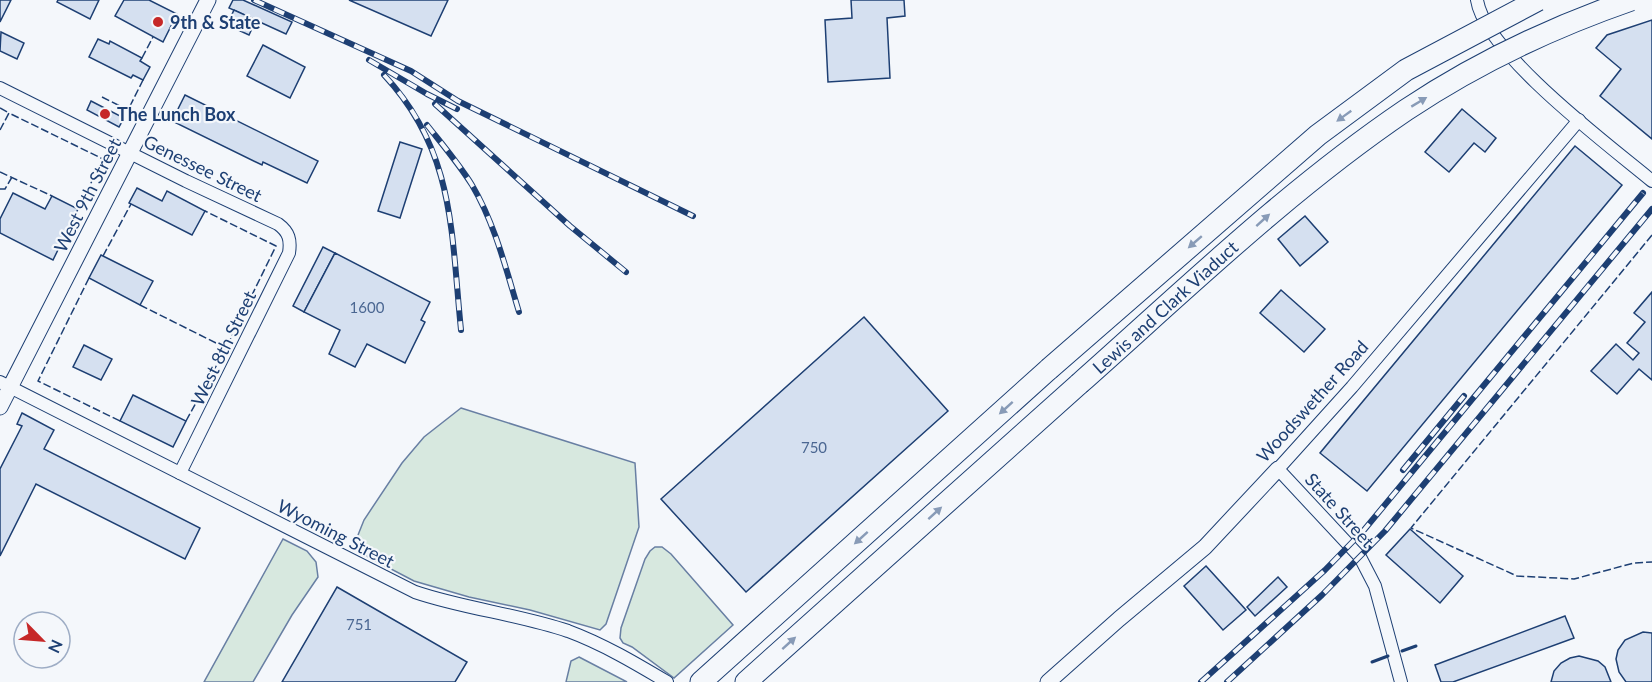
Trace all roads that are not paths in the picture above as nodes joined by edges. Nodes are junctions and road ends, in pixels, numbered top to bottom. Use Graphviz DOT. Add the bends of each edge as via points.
graph roads {
  1 [pos="208,0"];
  2 [pos="1477,0"];
  3 [pos="1538,0"];
  4 [pos="1631,0"];
  5 [pos="0,88"];
  6 [pos="1579,120"];
  7 [pos="130,153"];
  8 [pos="1652,182"];
  9 [pos="289,237"];
  10 [pos="5,385"];
  11 [pos="0,407"];
  12 [pos="1278,469"];
  13 [pos="180,473"];
  14 [pos="667,682"];
  15 [pos="701,682"];
  16 [pos="746,682"];
  17 [pos="1048,682"];
  18 [pos="1401,682"];
  1 -- 7 [label="street, West 9th Street"];
  2 -- 6 [label="street" via="1492,32 1521,68"];
  3 -- 15 [label="highway, Lewis and Clark Viaduct, one-way, bridge" via="1406,70 1318,135 1049,369"];
  16 -- 4 [label="highway, Lewis and Clark Viaduct, one-way, bridge" via="1284,201 1348,151 1471,71 1583,18"];
  5 -- 7 [label="street, Genessee Street"];
  6 -- 8 [label="street"];
  6 -- 12 [label="street, Woodswether Road"];
  7 -- 9 [label="street, Genessee Street" via="278,224"];
  7 -- 10 [label="street, West 9th Street"];
  9 -- 13 [label="street, West 8th Street" via="290,253"];
  10 -- 11 [label="street, West 9th Street"];
  10 -- 13 [label="street, Wyoming Street"];
  12 -- 17 [label="street, Woodswether Road" via="1204,547"];
  12 -- 18 [label="street, State Street" via="1360,557 1375,586"];
  13 -- 14 [label="street, Wyoming Street" via="415,592 450,604 566,630"];
}
